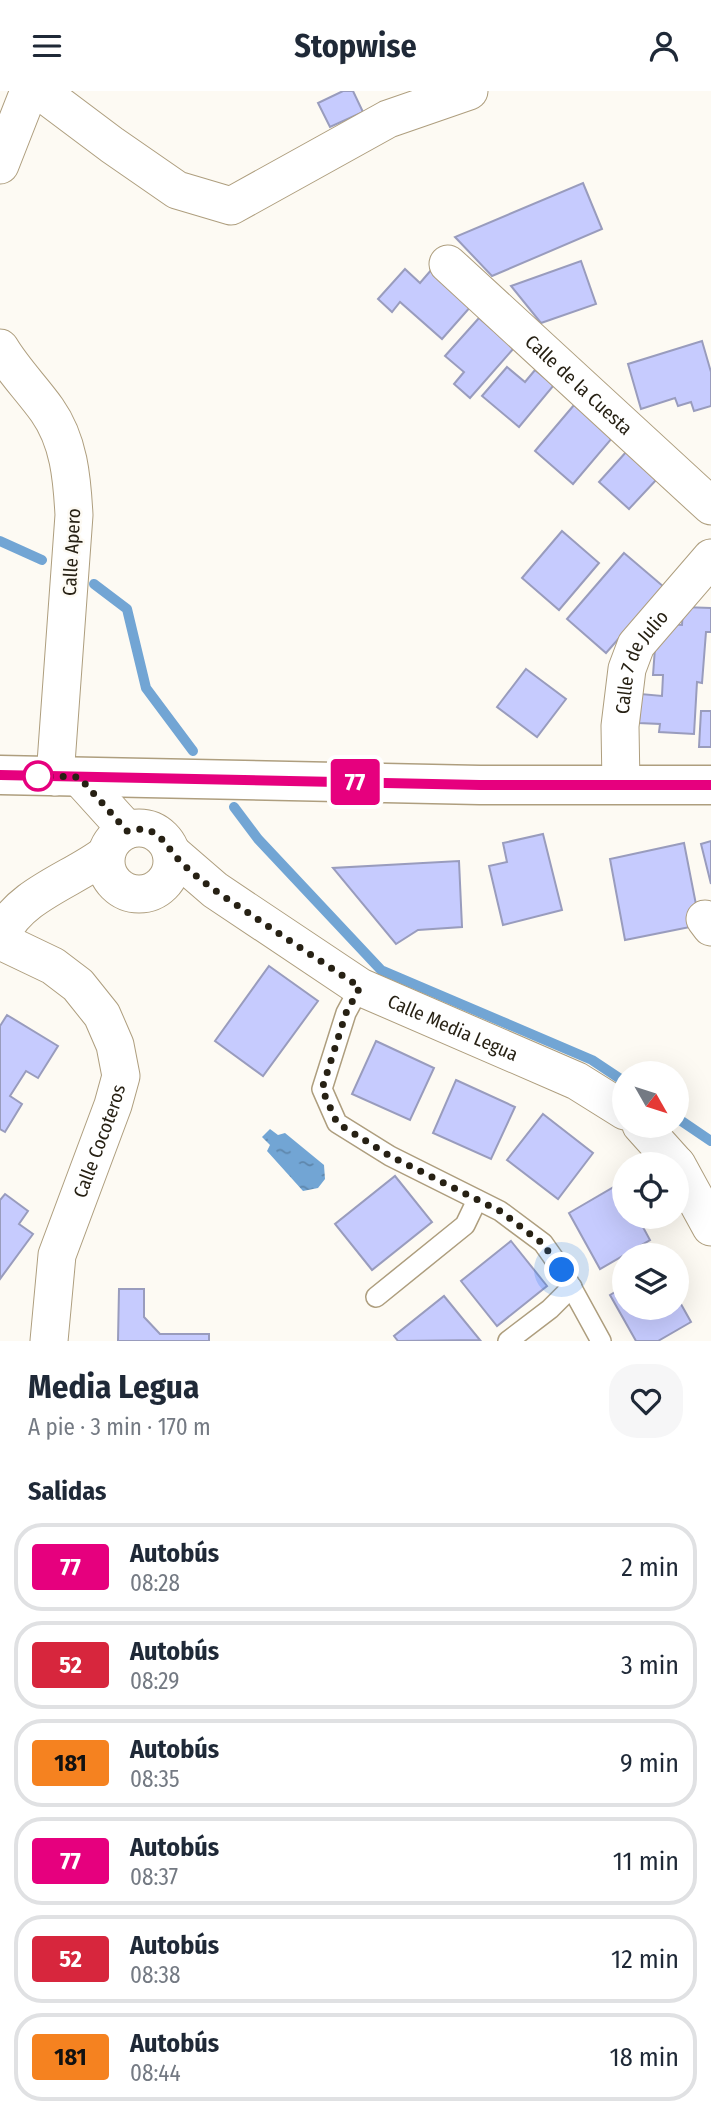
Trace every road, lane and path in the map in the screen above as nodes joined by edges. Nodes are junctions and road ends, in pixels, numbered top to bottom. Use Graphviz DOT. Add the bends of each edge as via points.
graph roads {
  1 [pos="29,91"];
  2 [pos="40,91"];
  3 [pos="469,91"];
  4 [pos="388,105"];
  5 [pos="0,165"];
  6 [pos="448,264"];
  7 [pos="0,348"];
  8 [pos="711,506"];
  9 [pos="711,558"];
  10 [pos="0,775"];
  11 [pos="67,777"];
  12 [pos="621,785"];
  13 [pos="711,785"];
  14 [pos="117,842"];
  15 [pos="171,852"];
  16 [pos="51,887"];
  17 [pos="215,890"];
  18 [pos="140,891"];
  19 [pos="360,987"];
  20 [pos="612,1103"];
  21 [pos="653,1138"];
  22 [pos="665,1152"];
  23 [pos="689,1187"];
  24 [pos="477,1200"];
  25 [pos="711,1227"];
  26 [pos="572,1287"];
  27 [pos="376,1297"];
  28 [pos="50,1341"];
  29 [pos="508,1341"];
  30 [pos="601,1341"];
  1 -- 5 [label="street"];
  2 -- 4 [label="street" via="177,190 231,206"];
  3 -- 4 [label="street"];
  6 -- 8 [label="street, Calle de la Cuesta"];
  7 -- 11 [label="street, Calle Apero" via="48,412 64,442 71,476 75,515"];
  9 -- 12 [label="street, Calle 7 de Julio" via="636,645 627,669 620,726"];
  10 -- 11 [label="main road"];
  11 -- 12 [label="main road"];
  11 -- 14 [label="street"];
  12 -- 13 [label="main road"];
  14 -- 15 [label="street" via="138,828 149,829"];
  14 -- 16 [label="street"];
  14 -- 18 [label="street" via="108,876 115,885"];
  15 -- 17 [label="street, Calle Media Legua"];
  15 -- 18 [label="street" via="170,874 164,883"];
  16 -- 18 [label="street, Calle Media Legua"];
  16 -- 28 [label="street, Calle Cocoteros" via="7,923 2,934 7,944 53,966 78,985 102,1015 121,1076 57,1255"];
  17 -- 18 [label="street, Calle Media Legua" via="193,886"];
  17 -- 19 [label="street, Calle Media Legua"];
  19 -- 20 [label="street, Calle Media Legua" via="576,1081"];
  19 -- 24 [label="lane" via="346,1013 322,1089 337,1123"];
  21 -- 22 [label="street"];
  23 -- 25 [label="street"];
  24 -- 26 [label="lane" via="500,1211 542,1243"];
  24 -- 27 [label="lane" via="465,1225"];
  26 -- 29 [label="lane"];
  26 -- 30 [label="lane"];
}
